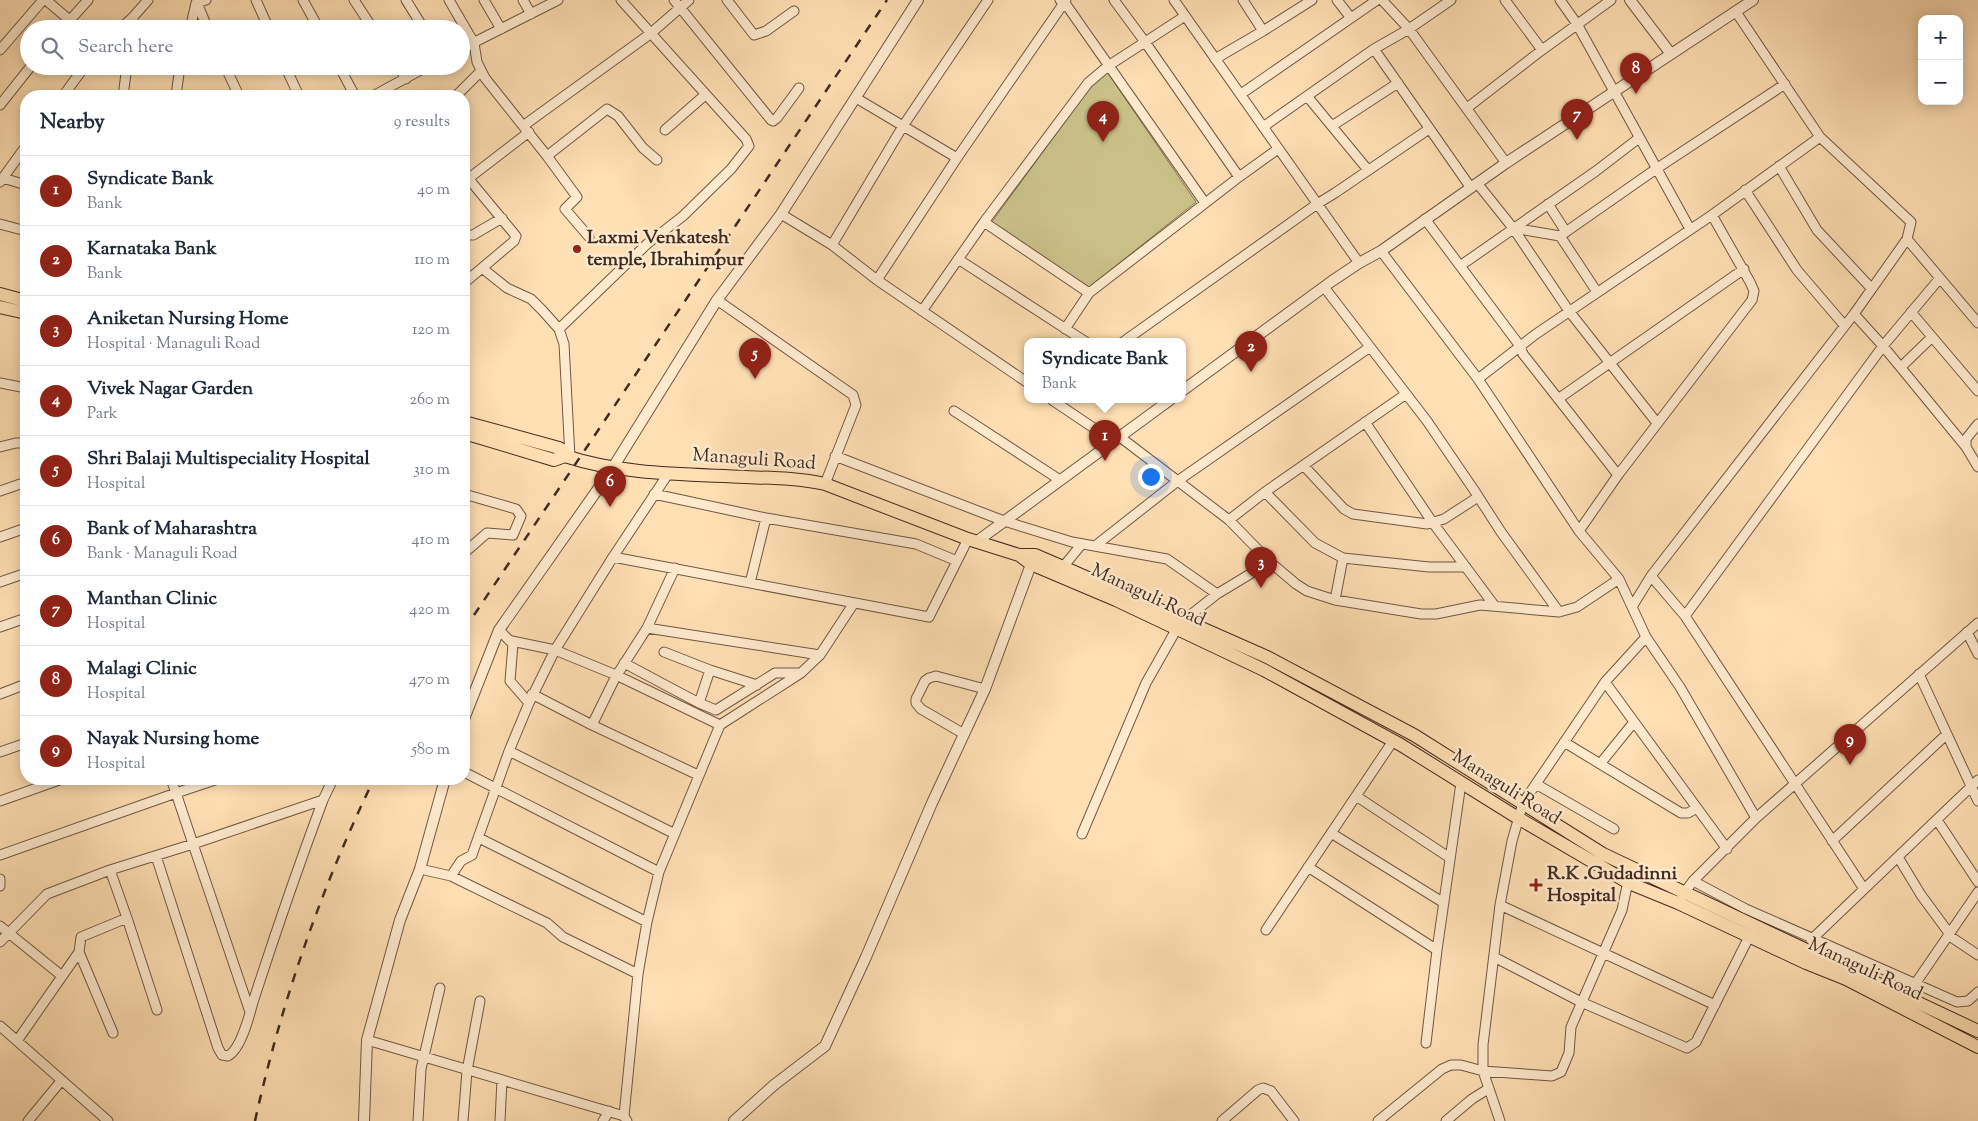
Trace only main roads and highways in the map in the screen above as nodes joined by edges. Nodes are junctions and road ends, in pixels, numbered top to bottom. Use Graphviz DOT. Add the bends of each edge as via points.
graph roads {
  1 [pos="0,294"];
  2 [pos="20,299"];
  3 [pos="0,306"];
  4 [pos="20,312"];
  5 [pos="470,424"];
  6 [pos="470,435"];
  7 [pos="568,456"];
  8 [pos="1033,560"];
  9 [pos="1180,625"];
  10 [pos="1681,898"];
  11 [pos="1848,975"];
  12 [pos="1978,1031"];
  13 [pos="1978,1047"];
  1 -- 2 [label="main road"];
  3 -- 4 [label="main road"];
  5 -- 7 [label="main road, Managuli Road" via="559,448"];
  6 -- 7 [label="main road, Managuli Road" via="554,460"];
  7 -- 8 [label="main road, Managuli Road" via="612,469 803,479 825,484"];
  8 -- 9 [label="main road, Managuli Road" via="1116,600"];
  8 -- 9 [label="main road, Managuli Road" via="1063,567"];
  9 -- 10 [label="main road, Managuli Road" via="1393,741 1628,882"];
  9 -- 10 [label="main road, Managuli Road" via="1267,658 1399,726 1603,854"];
  10 -- 11 [label="main road, Managuli Road"];
  11 -- 12 [label="main road, Managuli Road"];
  11 -- 13 [label="main road, Managuli Road"];
}
